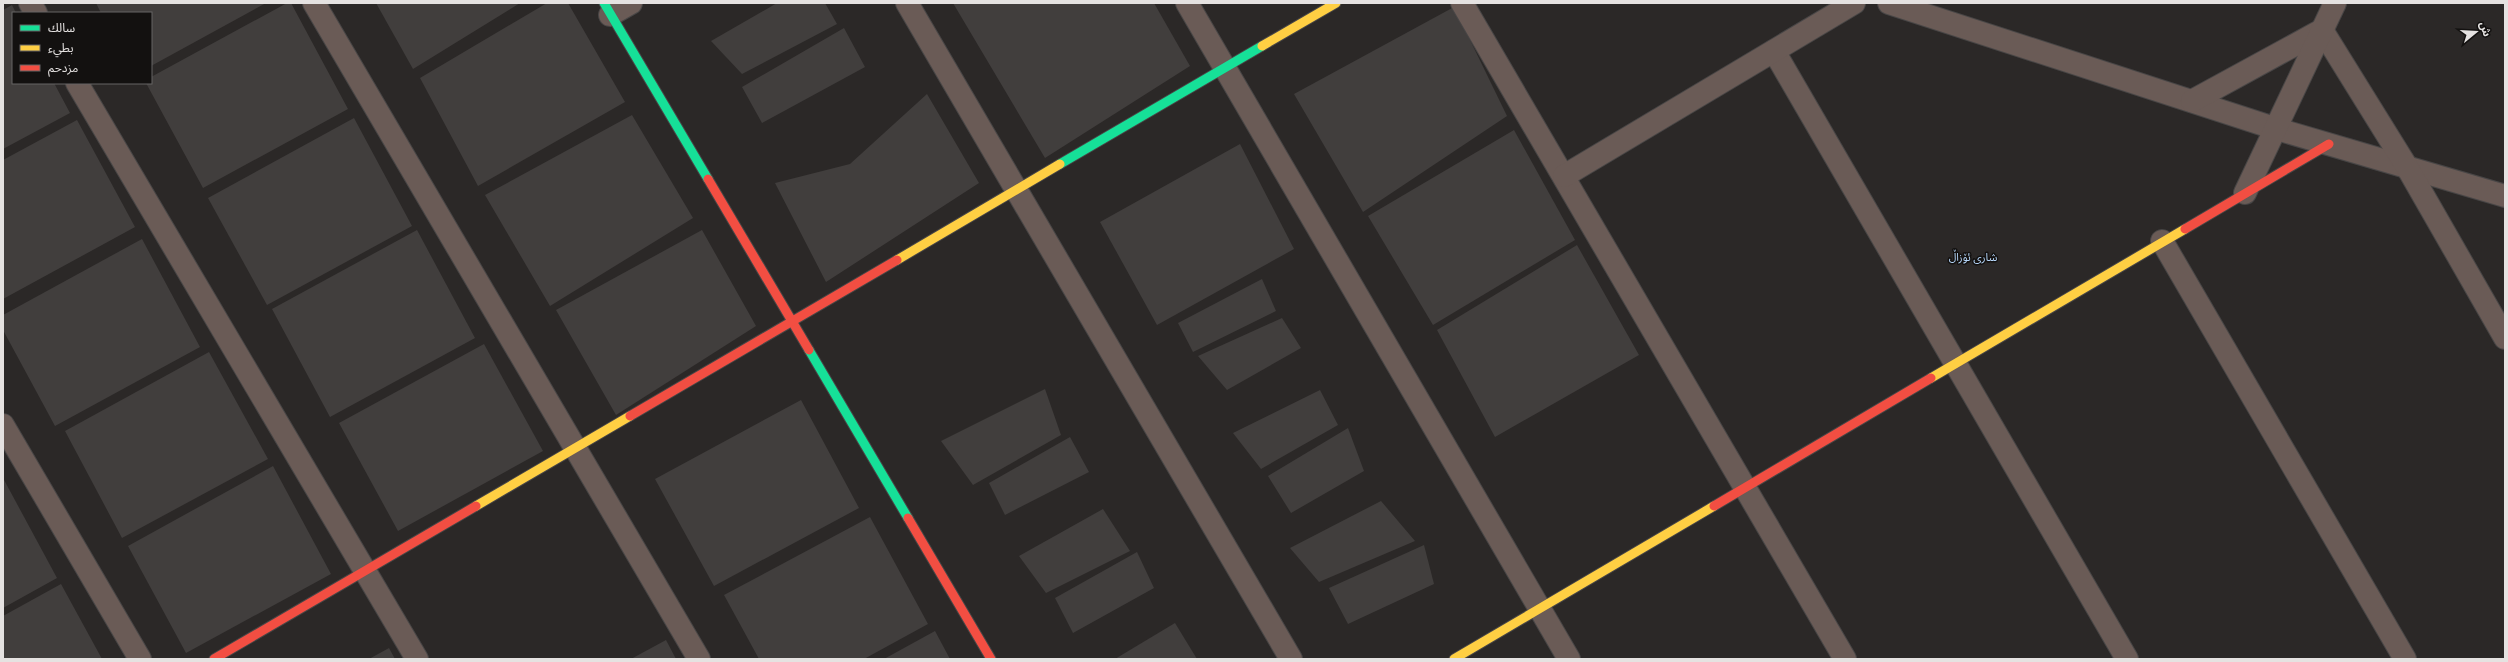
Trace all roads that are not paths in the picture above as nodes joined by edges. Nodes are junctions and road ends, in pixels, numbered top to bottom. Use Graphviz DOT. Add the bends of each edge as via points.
graph roads {
  1 [pos="30,3"];
  2 [pos="314,3"];
  3 [pos="631,3"];
  4 [pos="907,3"];
  5 [pos="1187,3"];
  6 [pos="1336,3"];
  7 [pos="1462,3"];
  8 [pos="1854,3"];
  9 [pos="1889,3"];
  10 [pos="2335,3"];
  11 [pos="607,9"];
  12 [pos="35,12"];
  13 [pos="2322,30"];
  14 [pos="1774,51"];
  15 [pos="1225,68"];
  16 [pos="79,84"];
  17 [pos="2192,101"];
  18 [pos="2277,129"];
  19 [pos="2329,144"];
  20 [pos="2406,167"];
  21 [pos="1564,176"];
  22 [pos="1016,190"];
  23 [pos="2245,193"];
  24 [pos="2505,196"];
  25 [pos="2162,241"];
  26 [pos="792,321"];
  27 [pos="2505,338"];
  28 [pos="1956,363"];
  29 [pos="3,425"];
  30 [pos="575,448"];
  31 [pos="1745,487"];
  32 [pos="365,571"];
  33 [pos="1540,608"];
  34 [pos="140,659"];
  35 [pos="214,659"];
  36 [pos="418,659"];
  37 [pos="699,659"];
  38 [pos="991,659"];
  39 [pos="1291,659"];
  40 [pos="1454,659"];
  41 [pos="1570,659"];
  42 [pos="1845,659"];
  43 [pos="2127,659"];
  44 [pos="2405,659"];
  1 -- 12 [label="street"];
  2 -- 30 [label="street"];
  3 -- 11 [label="street"];
  4 -- 22 [label="street"];
  5 -- 15 [label="street"];
  6 -- 15 [label="street"];
  7 -- 21 [label="street"];
  8 -- 14 [label="street"];
  9 -- 17 [label="street"];
  10 -- 13 [label="street"];
  11 -- 26 [label="street"];
  13 -- 17 [label="street"];
  13 -- 18 [label="street"];
  13 -- 20 [label="street"];
  14 -- 21 [label="street"];
  14 -- 28 [label="street"];
  15 -- 22 [label="street"];
  15 -- 33 [label="street"];
  16 -- 32 [label="street"];
  17 -- 18 [label="street"];
  18 -- 19 [label="street"];
  18 -- 23 [label="street"];
  19 -- 20 [label="street"];
  19 -- 23 [label="street"];
  20 -- 24 [label="street"];
  20 -- 27 [label="street"];
  21 -- 31 [label="street"];
  22 -- 26 [label="street"];
  22 -- 39 [label="street"];
  23 -- 25 [label="street"];
  25 -- 28 [label="street"];
  25 -- 44 [label="street"];
  26 -- 30 [label="street"];
  26 -- 38 [label="street"];
  28 -- 31 [label="street"];
  28 -- 43 [label="street"];
  29 -- 34 [label="street"];
  30 -- 32 [label="street"];
  30 -- 37 [label="street"];
  31 -- 33 [label="street"];
  31 -- 42 [label="street"];
  32 -- 35 [label="street"];
  32 -- 36 [label="street"];
  33 -- 40 [label="street"];
  33 -- 41 [label="street"];
}
